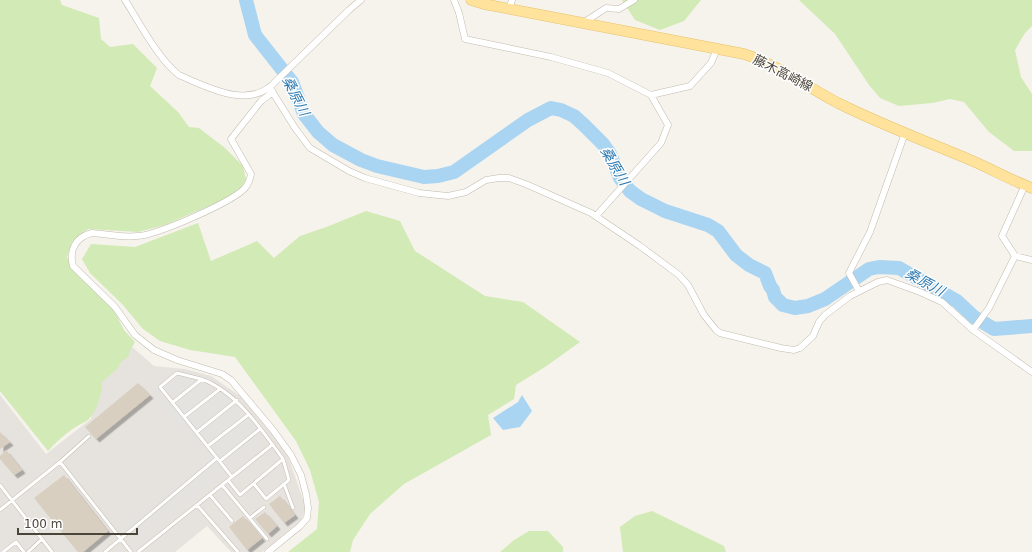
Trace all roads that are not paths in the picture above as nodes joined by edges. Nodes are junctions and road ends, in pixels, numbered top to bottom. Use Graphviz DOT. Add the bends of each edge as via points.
graph roads {
  1 [pos="125,0"];
  2 [pos="361,0"];
  3 [pos="454,0"];
  4 [pos="471,0"];
  5 [pos="634,0"];
  6 [pos="510,5"];
  7 [pos="581,24"];
  8 [pos="717,49"];
  9 [pos="272,90"];
  10 [pos="651,95"];
  11 [pos="905,133"];
  12 [pos="1029,187"];
  13 [pos="596,216"];
  14 [pos="1015,256"];
  15 [pos="1032,260"];
  16 [pos="859,291"];
  17 [pos="973,330"];
  18 [pos="1032,372"];
  19 [pos="202,380"];
  20 [pos="220,389"];
  21 [pos="236,400"];
  22 [pos="172,403"];
  23 [pos="248,415"];
  24 [pos="184,417"];
  25 [pos="260,429"];
  26 [pos="197,432"];
  27 [pos="89,436"];
  28 [pos="272,445"];
  29 [pos="208,446"];
  30 [pos="217,458"];
  31 [pos="283,459"];
  32 [pos="220,461"];
  33 [pos="60,462"];
  34 [pos="232,477"];
  35 [pos="228,480"];
  36 [pos="254,484"];
  37 [pos="284,484"];
  38 [pos="0,485"];
  39 [pos="222,485"];
  40 [pos="210,495"];
  41 [pos="13,500"];
  42 [pos="197,505"];
  43 [pos="264,507"];
  44 [pos="293,508"];
  45 [pos="0,510"];
  46 [pos="250,518"];
  47 [pos="232,521"];
  48 [pos="42,539"];
  49 [pos="121,539"];
  50 [pos="267,539"];
  51 [pos="4,552"];
  52 [pos="24,552"];
  53 [pos="28,552"];
  54 [pos="52,552"];
  55 [pos="105,552"];
  56 [pos="131,552"];
  57 [pos="138,552"];
  58 [pos="238,552"];
  59 [pos="268,552"];
  1 -- 9 [label="street" via="164,61 179,75 220,93 246,96"];
  2 -- 9 [label="street" via="277,80"];
  3 -- 10 [label="street" via="465,39 551,57 608,73"];
  4 -- 6 [label="main road, 藤木高崎線" via="484,4"];
  5 -- 7 [label="street" via="619,9 606,8"];
  6 -- 7 [label="main road, 藤木高崎線"];
  7 -- 8 [label="main road, 藤木高崎線"];
  8 -- 10 [label="street" via="712,63 690,86"];
  8 -- 11 [label="main road, 藤木高崎線" via="761,60 837,102"];
  9 -- 13 [label="street" via="310,148 365,178 419,193 448,196 466,192 486,180 510,178"];
  9 -- 59 [label="street" via="231,139 250,174 250,180 245,188 228,201 168,228 148,234 85,234 76,242 71,257 73,266 115,307 135,335 154,350 222,374 231,380 291,455 301,475 306,494 307,518"];
  10 -- 13 [label="street" via="668,125 660,144"];
  11 -- 12 [label="main road, 藤木高崎線"];
  11 -- 16 [label="street" via="870,232 849,273"];
  12 -- 14 [label="street" via="1002,236"];
  13 -- 16 [label="street" via="679,275 688,285 704,315 720,333 794,350 813,336 825,315"];
  14 -- 15 [label="street"];
  14 -- 17 [label="street" via="989,308"];
  16 -- 17 [label="street" via="887,280 942,302"];
  17 -- 18 [label="street"];
  19 -- 20 [label="lane"];
  19 -- 22 [label="lane"];
  19 -- 22 [label="lane" via="177,373 160,387"];
  20 -- 21 [label="lane"];
  20 -- 24 [label="lane"];
  21 -- 23 [label="lane"];
  21 -- 26 [label="lane"];
  22 -- 24 [label="lane"];
  23 -- 25 [label="lane"];
  23 -- 29 [label="lane"];
  24 -- 26 [label="lane"];
  25 -- 28 [label="lane"];
  25 -- 32 [label="lane"];
  26 -- 29 [label="lane"];
  27 -- 33 [label="lane"];
  28 -- 31 [label="lane"];
  28 -- 34 [label="lane"];
  29 -- 30 [label="lane"];
  30 -- 32 [label="lane"];
  30 -- 49 [label="lane"];
  31 -- 36 [label="lane"];
  31 -- 37 [label="lane" via="289,480"];
  32 -- 34 [label="lane"];
  33 -- 41 [label="lane"];
  33 -- 49 [label="lane"];
  34 -- 35 [label="lane"];
  35 -- 36 [label="lane" via="240,496"];
  35 -- 39 [label="lane"];
  36 -- 37 [label="lane" via="266,499"];
  37 -- 44 [label="lane"];
  38 -- 41 [label="lane"];
  39 -- 40 [label="lane"];
  39 -- 46 [label="lane"];
  40 -- 42 [label="lane"];
  40 -- 47 [label="lane"];
  41 -- 45 [label="lane"];
  41 -- 48 [label="lane"];
  42 -- 57 [label="lane"];
  42 -- 58 [label="lane"];
  43 -- 46 [label="lane"];
  46 -- 50 [label="lane"];
  48 -- 53 [label="lane"];
  48 -- 54 [label="lane"];
  49 -- 55 [label="lane"];
  49 -- 56 [label="lane"];
  51 -- 52 [label="lane" via="16,542"];
}
